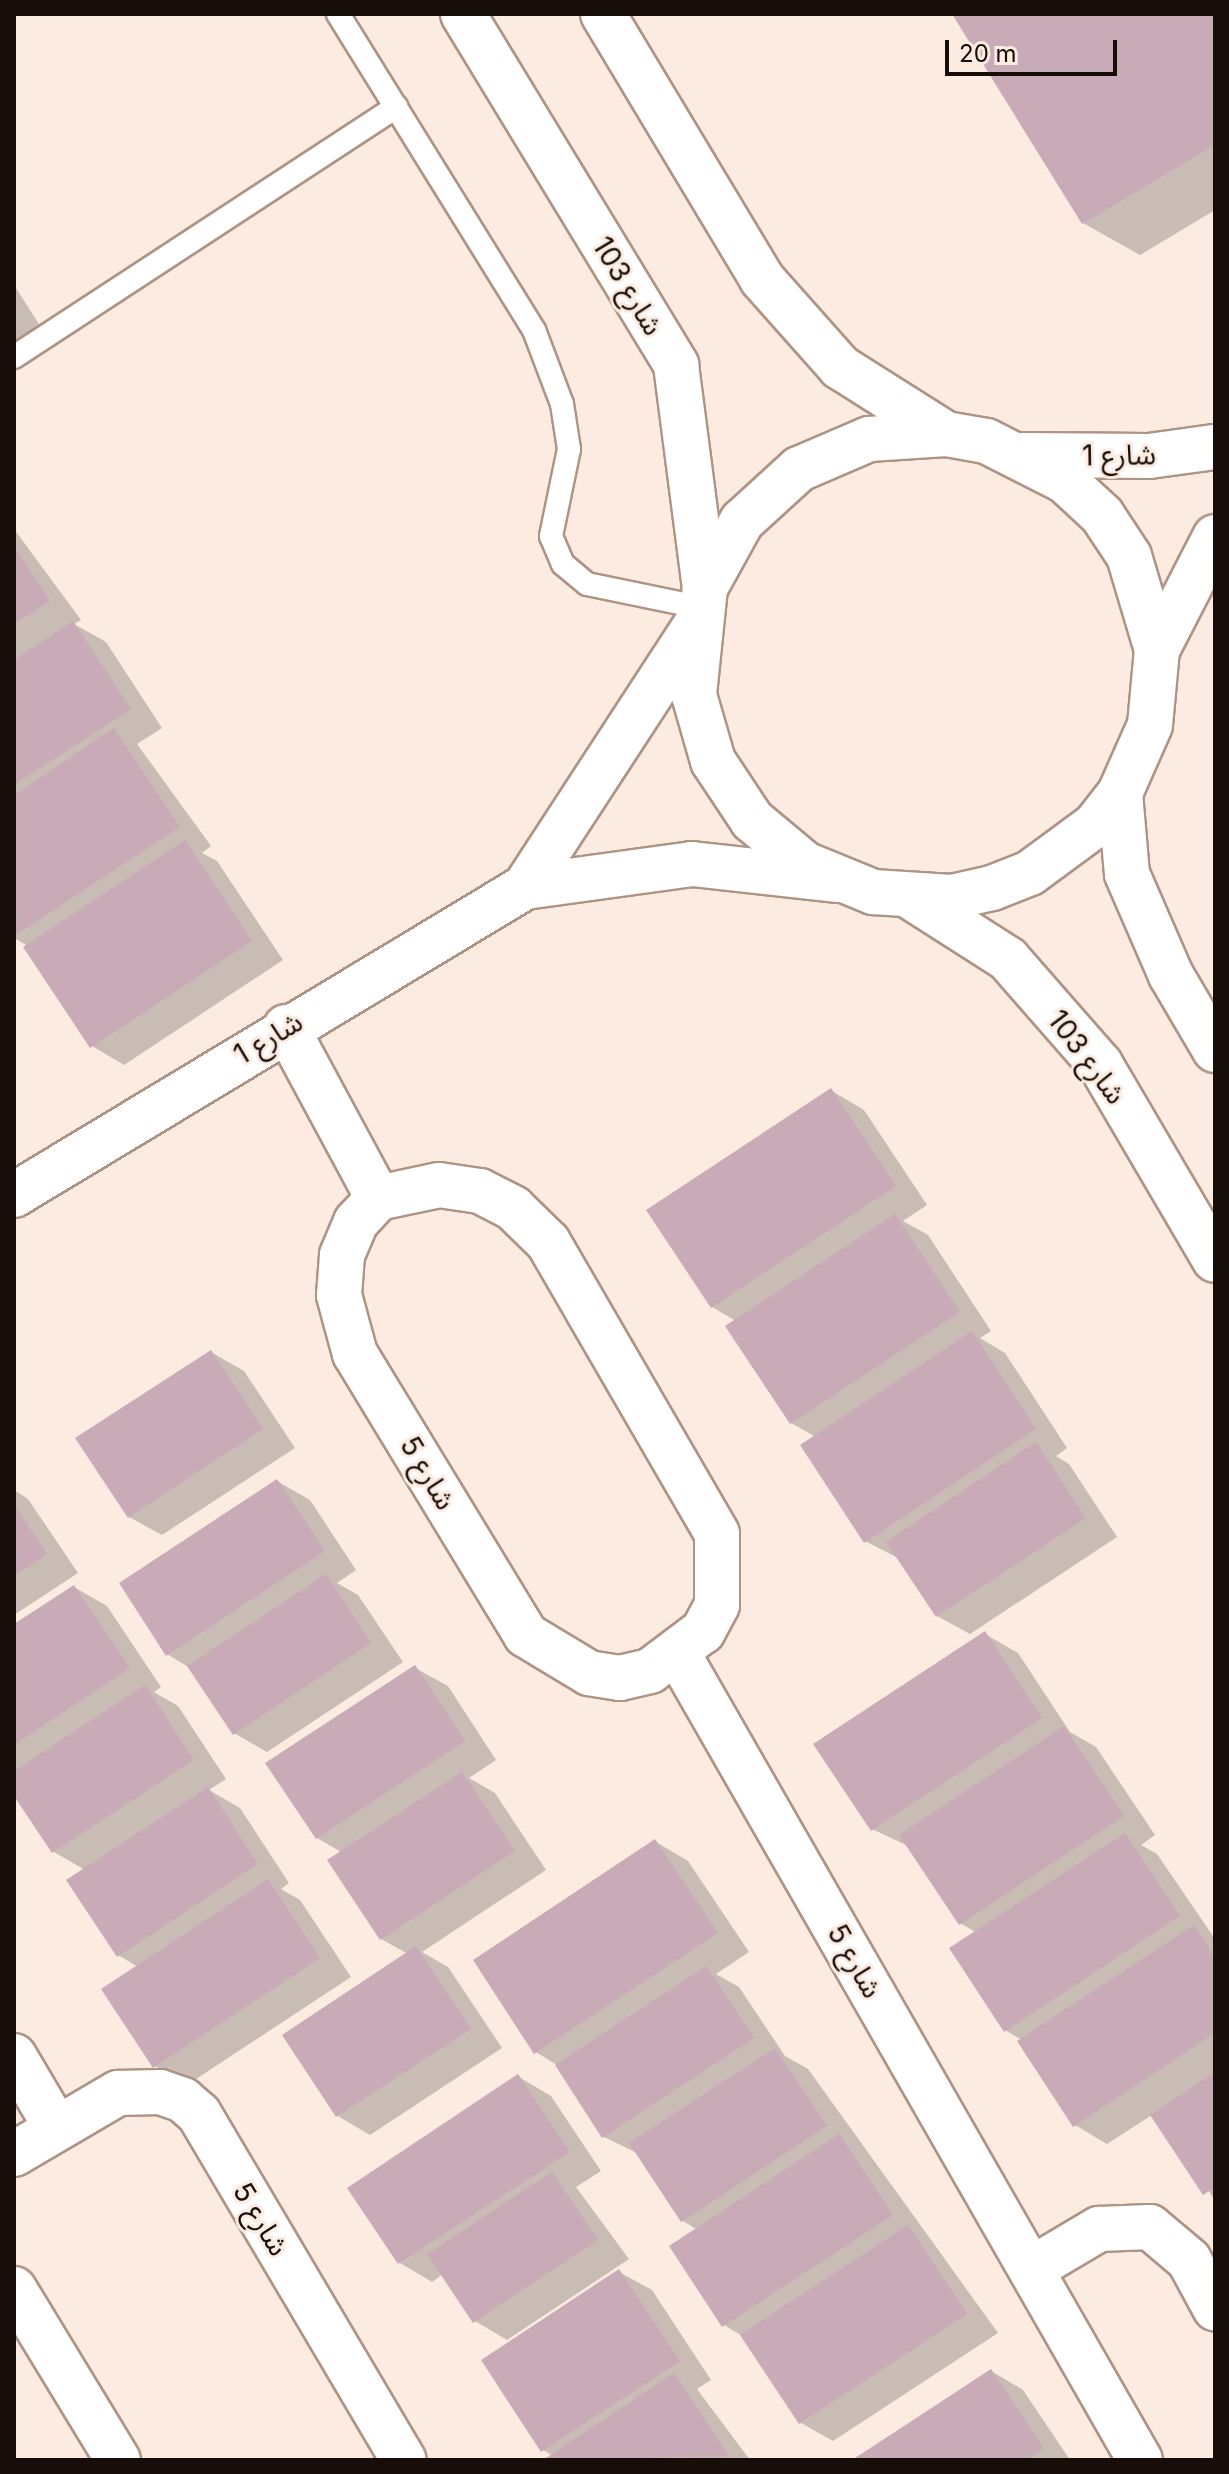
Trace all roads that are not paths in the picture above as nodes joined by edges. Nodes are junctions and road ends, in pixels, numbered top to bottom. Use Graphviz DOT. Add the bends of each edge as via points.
graph roads {
  1 [pos="338,14"];
  2 [pos="463,14"];
  3 [pos="603,14"];
  4 [pos="396,107"];
  5 [pos="14,357"];
  6 [pos="946,434"];
  7 [pos="1215,447"];
  8 [pos="1023,455"];
  9 [pos="1215,537"];
  10 [pos="700,607"];
  11 [pos="1157,650"];
  12 [pos="1120,793"];
  13 [pos="836,880"];
  14 [pos="525,887"];
  15 [pos="911,897"];
  16 [pos="286,1027"];
  17 [pos="1215,1050"];
  18 [pos="15,1192"];
  19 [pos="378,1198"];
  20 [pos="1215,1260"];
  21 [pos="678,1654"];
  22 [pos="14,2056"];
  23 [pos="56,2127"];
  24 [pos="14,2154"];
  25 [pos="1033,2268"];
  26 [pos="14,2289"];
  27 [pos="1215,2308"];
  28 [pos="118,2460"];
  29 [pos="404,2460"];
  30 [pos="1140,2460"];
  1 -- 4 [label="lane"];
  2 -- 10 [label="street, شارع 103" via="676,365"];
  3 -- 6 [label="street" via="762,279 840,367"];
  4 -- 5 [label="lane"];
  4 -- 10 [label="lane" via="534,330 562,404 569,449 551,536 563,564 587,584"];
  6 -- 8 [label="street"];
  6 -- 10 [label="street, شارع 1" via="869,439 799,469 742,521"];
  7 -- 8 [label="street, شارع 1" via="1149,456"];
  8 -- 11 [label="street" via="1102,515 1139,579"];
  9 -- 11 [label="street"];
  10 -- 13 [label="street, شارع 103" via="694,695 713,761 752,820"];
  10 -- 14 [label="street, شارع 1"];
  11 -- 12 [label="street" via="1150,725"];
  12 -- 15 [label="street" via="1095,825 1030,873 952,897"];
  12 -- 17 [label="street" via="1127,874 1171,975"];
  13 -- 14 [label="street, شارع 1" via="692,864"];
  13 -- 15 [label="street, شارع 1"];
  14 -- 16 [label="street, شارع 1"];
  15 -- 20 [label="street, شارع 103" via="1008,959 1100,1064"];
  16 -- 18 [label="street, شارع 1"];
  16 -- 19 [label="street"];
  19 -- 21 [label="street, شارع 5" via="408,1187 480,1191 513,1208 548,1242 717,1534 717,1605"];
  19 -- 21 [label="street, شارع 5" via="356,1222 342,1255 343,1323 355,1354 526,1635 557,1660 620,1678"];
  21 -- 25 [label="street, شارع 5"];
  22 -- 23 [label="street"];
  23 -- 24 [label="street, شارع 5"];
  23 -- 29 [label="street, شارع 5" via="118,2093 160,2092 199,2114"];
  25 -- 27 [label="street" via="1099,2229 1150,2227 1189,2260"];
  25 -- 30 [label="street, شارع 5"];
  26 -- 28 [label="street"];
}
